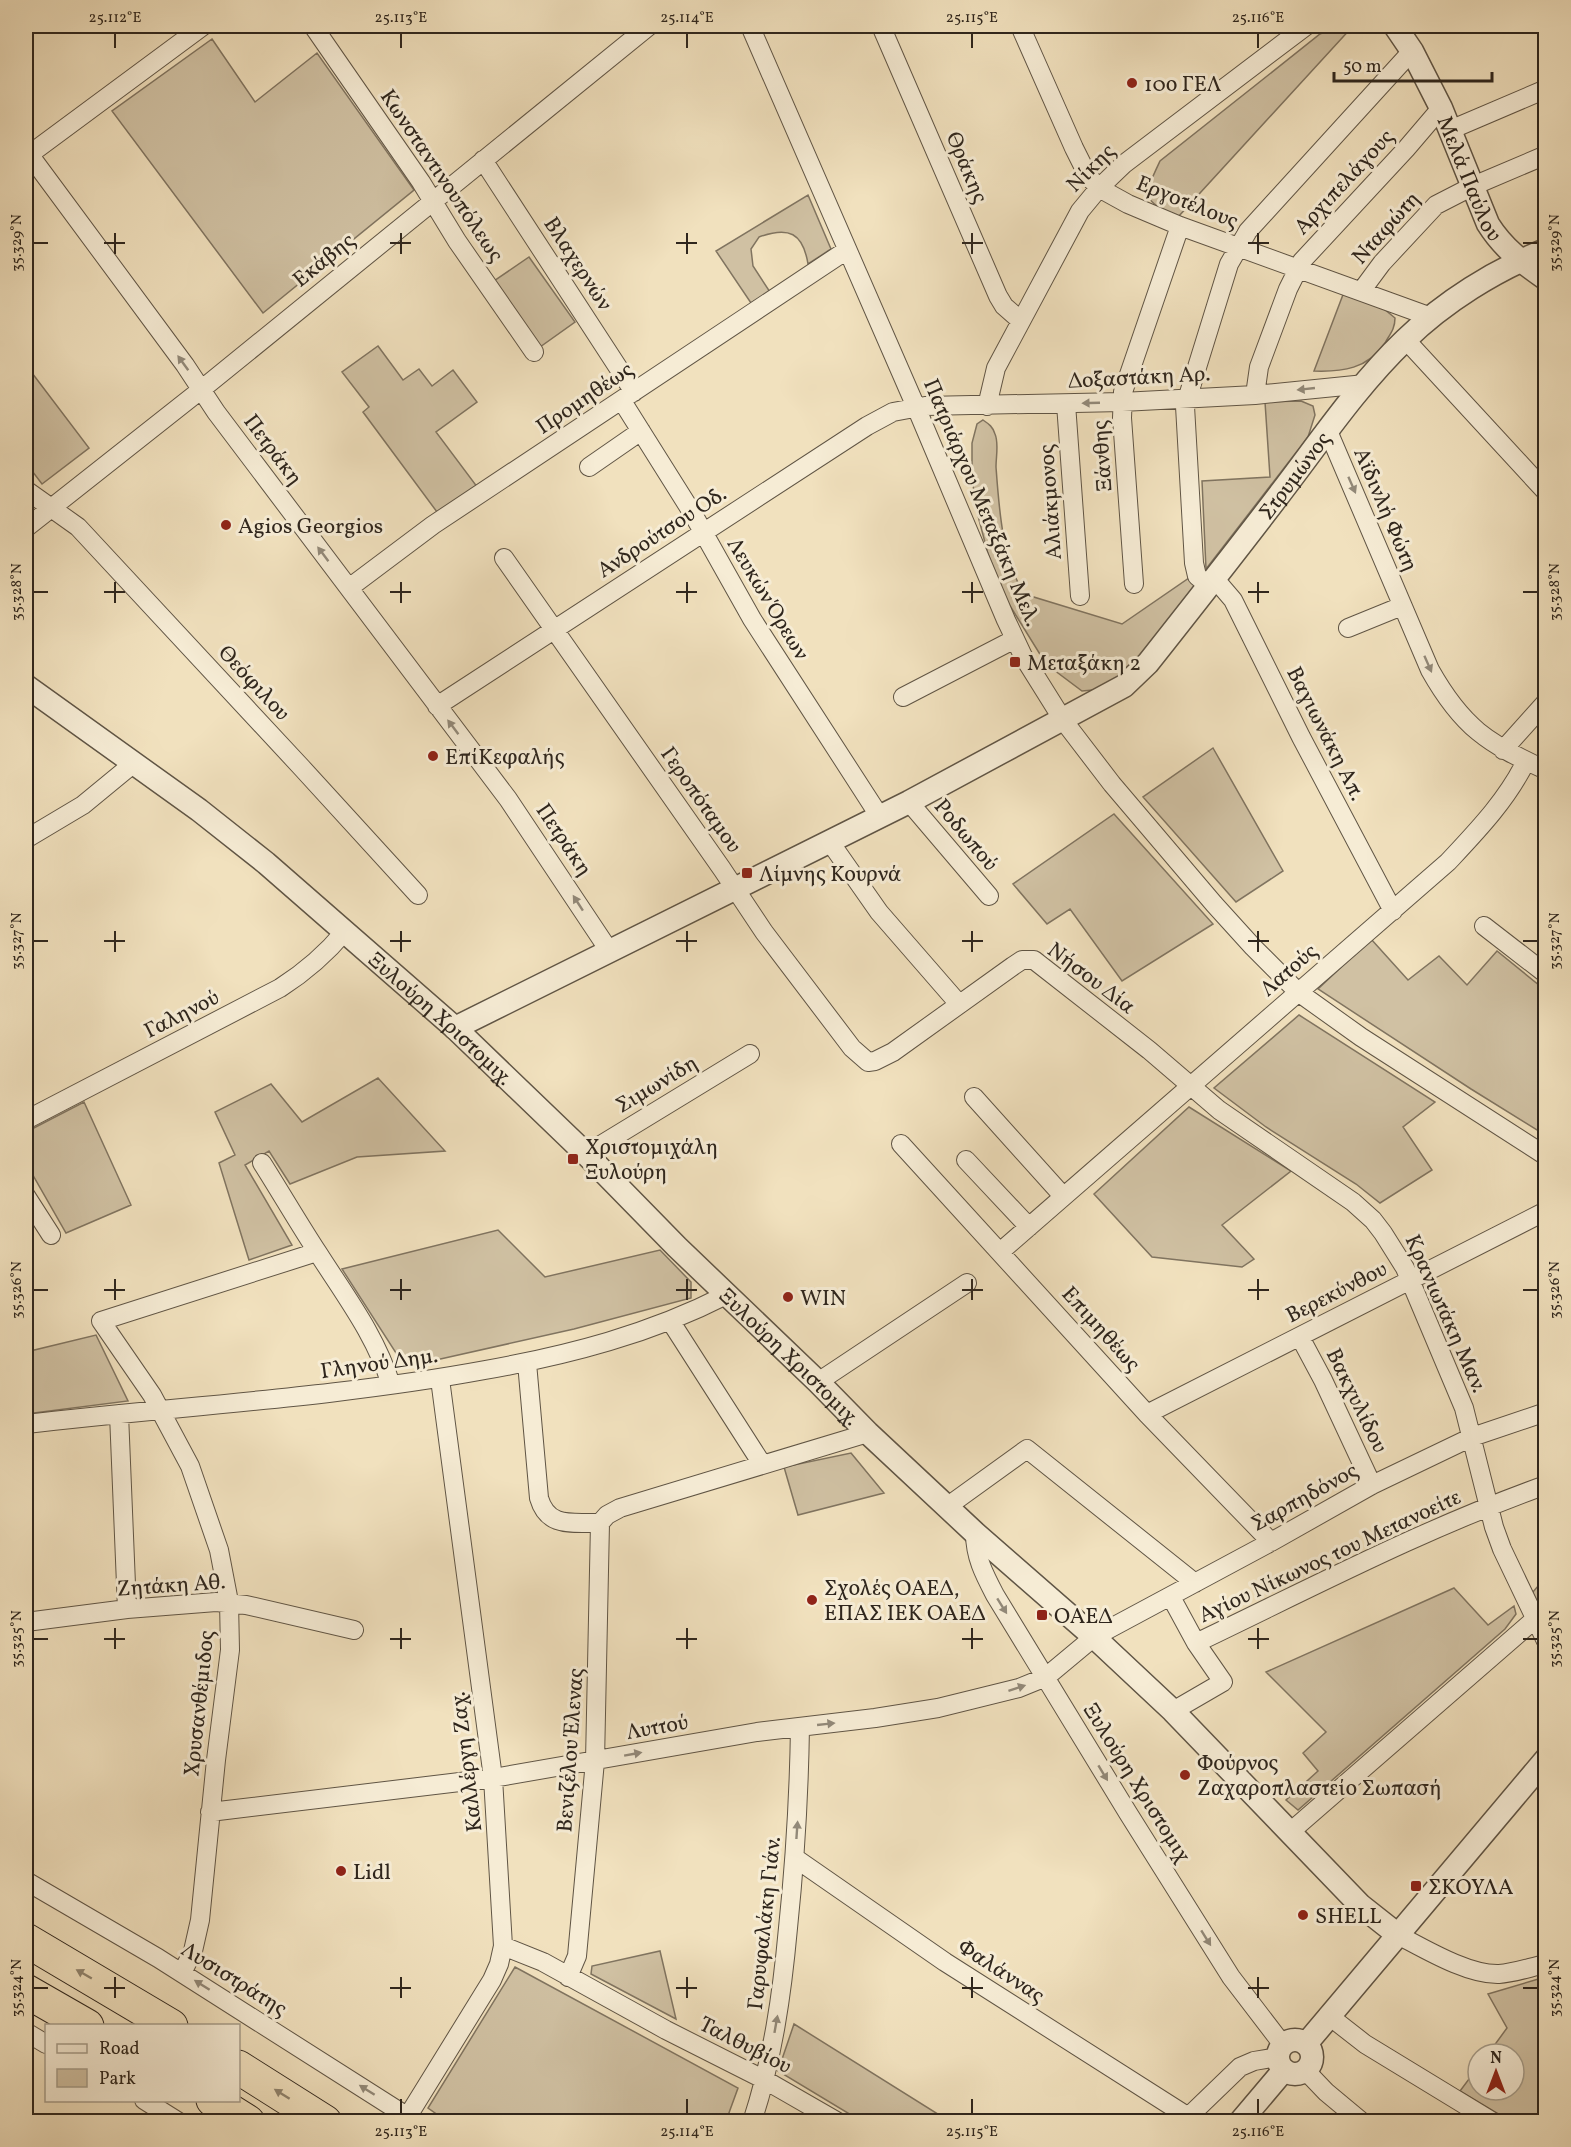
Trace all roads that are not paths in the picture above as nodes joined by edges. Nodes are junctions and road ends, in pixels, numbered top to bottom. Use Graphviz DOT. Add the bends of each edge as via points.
graph roads {
  1 [pos="202,26"];
  2 [pos="313,26"];
  3 [pos="650,26"];
  4 [pos="750,26"];
  5 [pos="881,26"];
  6 [pos="1020,26"];
  7 [pos="1306,26"];
  8 [pos="1395,26"];
  9 [pos="1412,51"];
  10 [pos="1545,89"];
  11 [pos="1441,108"];
  12 [pos="1450,130"];
  13 [pos="27,154"];
  14 [pos="1545,155"];
  15 [pos="483,160"];
  16 [pos="1473,186"];
  17 [pos="1099,188"];
  18 [pos="432,200"];
  19 [pos="1180,226"];
  20 [pos="1237,247"];
  21 [pos="847,250"];
  22 [pos="1545,250"];
  23 [pos="1519,261"];
  24 [pos="1297,269"];
  25 [pos="1545,279"];
  26 [pos="1362,290"];
  27 [pos="1431,317"];
  28 [pos="1021,321"];
  29 [pos="1405,339"];
  30 [pos="534,352"];
  31 [pos="1365,384"];
  32 [pos="202,389"];
  33 [pos="1255,394"];
  34 [pos="628,397"];
  35 [pos="1187,398"];
  36 [pos="1122,402"];
  37 [pos="1066,404"];
  38 [pos="987,406"];
  39 [pos="916,407"];
  40 [pos="641,431"];
  41 [pos="1328,432"];
  42 [pos="589,467"];
  43 [pos="26,490"];
  44 [pos="1545,492"];
  45 [pos="51,508"];
  46 [pos="26,528"];
  47 [pos="702,533"];
  48 [pos="504,558"];
  49 [pos="1212,582"];
  50 [pos="1134,584"];
  51 [pos="349,588"];
  52 [pos="1080,596"];
  53 [pos="1402,606"];
  54 [pos="1348,627"];
  55 [pos="553,630"];
  56 [pos="1014,639"];
  57 [pos="26,686"];
  58 [pos="903,697"];
  59 [pos="1545,702"];
  60 [pos="437,706"];
  61 [pos="1063,720"];
  62 [pos="1503,750"];
  63 [pos="1526,761"];
  64 [pos="134,763"];
  65 [pos="1545,770"];
  66 [pos="909,802"];
  67 [pos="880,817"];
  68 [pos="26,839"];
  69 [pos="830,842"];
  70 [pos="735,889"];
  71 [pos="418,895"];
  72 [pos="989,896"];
  73 [pos="1393,911"];
  74 [pos="1484,926"];
  75 [pos="345,931"];
  76 [pos="610,952"];
  77 [pos="1543,967"];
  78 [pos="1298,992"];
  79 [pos="959,1004"];
  80 [pos="454,1028"];
  81 [pos="750,1054"];
  82 [pos="868,1062"];
  83 [pos="1191,1087"];
  84 [pos="974,1097"];
  85 [pos="26,1120"];
  86 [pos="901,1144"];
  87 [pos="586,1154"];
  88 [pos="1545,1156"];
  89 [pos="966,1160"];
  90 [pos="262,1163"];
  91 [pos="26,1196"];
  92 [pos="1063,1196"];
  93 [pos="1545,1211"];
  94 [pos="1029,1227"];
  95 [pos="51,1235"];
  96 [pos="317,1252"];
  97 [pos="1000,1252"];
  98 [pos="1410,1281"];
  99 [pos="967,1283"];
  100 [pos="726,1295"];
  101 [pos="671,1322"];
  102 [pos="1299,1337"];
  103 [pos="526,1363"];
  104 [pos="440,1378"];
  105 [pos="818,1382"];
  106 [pos="391,1386"];
  107 [pos="162,1411"];
  108 [pos="1545,1412"];
  109 [pos="120,1414"];
  110 [pos="1148,1414"];
  111 [pos="26,1424"];
  112 [pos="868,1432"];
  113 [pos="1472,1437"];
  114 [pos="762,1464"];
  115 [pos="1372,1485"];
  116 [pos="1545,1485"];
  117 [pos="948,1506"];
  118 [pos="1488,1508"];
  119 [pos="600,1523"];
  120 [pos="975,1533"];
  121 [pos="1271,1542"];
  122 [pos="1195,1583"];
  123 [pos="1171,1596"];
  124 [pos="229,1602"];
  125 [pos="128,1609"];
  126 [pos="1534,1620"];
  127 [pos="26,1622"];
  128 [pos="354,1630"];
  129 [pos="1094,1637"];
  130 [pos="1545,1641"];
  131 [pos="1196,1643"];
  132 [pos="1046,1677"];
  133 [pos="1173,1711"];
  134 [pos="800,1727"];
  135 [pos="1545,1759"];
  136 [pos="595,1761"];
  137 [pos="493,1778"];
  138 [pos="210,1812"];
  139 [pos="1289,1833"];
  140 [pos="795,1858"];
  141 [pos="26,1881"];
  142 [pos="1398,1935"];
  143 [pos="26,1940"];
  144 [pos="503,1946"];
  145 [pos="1545,1964"];
  146 [pos="182,1972"];
  147 [pos="568,1977"];
  148 [pos="26,1991"];
  149 [pos="1328,2015"];
  150 [pos="85,2024"];
  151 [pos="169,2024"];
  152 [pos="26,2032"];
  153 [pos="45,2043"];
  154 [pos="1291,2057"];
  155 [pos="240,2068"];
  156 [pos="765,2080"];
  157 [pos="147,2102"];
  158 [pos="216,2102"];
  159 [pos="412,2119"];
  160 [pos="1185,2119"];
  161 [pos="179,2121"];
  162 [pos="248,2121"];
  163 [pos="325,2121"];
  164 [pos="752,2121"];
  165 [pos="838,2121"];
  166 [pos="1240,2121"];
  167 [pos="1362,2121"];
  168 [pos="1493,2121"];
  1 -- 13 [label="street"];
  2 -- 18 [label="street, Κωνσταντινουπόλεως"];
  3 -- 15 [label="street, Εκάβης"];
  4 -- 21 [label="street, Πατριάρχου Μεταξάκη Μελ."];
  5 -- 28 [label="street, Θράκης" via="998,296"];
  6 -- 17 [label="street, Εργοτέλους" via="1081,163"];
  7 -- 17 [label="street, Νίκης" via="1124,164"];
  8 -- 9 [label="street, Μελά Παύλου"];
  9 -- 11 [label="street, Μελά Παύλου"];
  9 -- 20 [label="street, Βαγιωνάκη Απ."];
  10 -- 12 [label="street"];
  11 -- 12 [label="street, Μελά Παύλου"];
  11 -- 24 [label="street, Αρχιπελάγους"];
  12 -- 16 [label="street, Μελά Παύλου"];
  32 -- 13 [label="street, Πετράκη, one-way"];
  14 -- 16 [label="street, Νταφώτη"];
  15 -- 18 [label="street, Εκάβης"];
  15 -- 34 [label="street, Βλαχερνών"];
  16 -- 23 [label="street, Μελά Παύλου" via="1497,239"];
  16 -- 26 [label="street, Νταφώτη" via="1436,205"];
  17 -- 19 [label="street, Εργοτέλους"];
  17 -- 28 [label="street, Νίκης" via="1080,211"];
  18 -- 30 [label="street, Κωνσταντινουπόλεως"];
  18 -- 32 [label="street, Εκάβης"];
  19 -- 20 [label="street, Εργοτέλους"];
  19 -- 36 [label="street, Ξάνθης"];
  20 -- 24 [label="street, Εργοτέλους"];
  20 -- 35 [label="street, Βαγιωνάκη Απ."];
  21 -- 34 [label="street, Προμηθέως"];
  21 -- 39 [label="street, Πατριάρχου Μεταξάκη Μελ."];
  22 -- 23 [label="street, Στρυμώνος"];
  23 -- 25 [label="street, Μελά Παύλου"];
  23 -- 27 [label="street, Στρυμώνος"];
  24 -- 26 [label="street, Εργοτέλους"];
  24 -- 33 [label="street, Αρχιπελάγους" via="1260,367"];
  26 -- 27 [label="street, Εργοτέλους"];
  27 -- 29 [label="street, Στρυμώνος"];
  28 -- 38 [label="street, Νίκης" via="996,368"];
  29 -- 31 [label="street, Στρυμώνος"];
  29 -- 44 [label="street"];
  31 -- 33 [label="street, Δοξαστάκη Αρ., one-way"];
  31 -- 41 [label="street, Στρυμώνος"];
  32 -- 45 [label="street, Εκάβης"];
  51 -- 32 [label="street, Πετράκη, one-way"];
  33 -- 35 [label="street, Δοξαστάκη Αρ."];
  34 -- 40 [label="street, Λευκών Όρεων"];
  34 -- 51 [label="street, Προμηθέως" via="433,525"];
  35 -- 36 [label="street, Δοξαστάκη Αρ."];
  35 -- 49 [label="street, Βαγιωνάκη Απ." via="1194,563 1197,576"];
  36 -- 37 [label="street, Δοξαστάκη Αρ., one-way"];
  36 -- 50 [label="street, Ξάνθης"];
  37 -- 38 [label="street, Δοξαστάκη Αρ."];
  37 -- 52 [label="street, Αλιάκμονος"];
  38 -- 39 [label="street, Δοξαστάκη Αρ."];
  39 -- 47 [label="street, Ανδρούτσου Οδ." via="875,421"];
  39 -- 56 [label="street, Πατριάρχου Μεταξάκη Μελ."];
  40 -- 42 [label="street"];
  40 -- 47 [label="street, Λευκών Όρεων"];
  41 -- 49 [label="street, Στρυμώνος"];
  41 -- 53 [label="street, Αϊδινλή Φώτη, one-way"];
  43 -- 45 [label="street, Θεόφιλου"];
  45 -- 46 [label="street, Εκάβης"];
  45 -- 71 [label="street, Θεόφιλου" via="86,536"];
  47 -- 55 [label="street, Ανδρούτσου Οδ."];
  47 -- 67 [label="street, Λευκών Όρεων" via="752,619"];
  48 -- 55 [label="street, Γεροπόταμου"];
  49 -- 61 [label="street, Στρυμώνος" via="1133,679"];
  49 -- 73 [label="street, Βαγιωνάκη Απ." via="1233,600"];
  51 -- 60 [label="street, Πετράκη"];
  53 -- 54 [label="street, Αϊδινλή Φώτη"];
  53 -- 62 [label="street, Αϊδινλή Φώτη, one-way" via="1443,693 1464,721"];
  55 -- 60 [label="street, Ανδρούτσου Οδ."];
  55 -- 70 [label="street, Γεροπόταμου"];
  56 -- 58 [label="street"];
  56 -- 61 [label="street, Πατριάρχου Μεταξάκη Μελ."];
  57 -- 64 [label="street, Ξυλούρη Χριστομιχ."];
  59 -- 62 [label="street"];
  76 -- 60 [label="street, Πετράκη, one-way" via="529,827"];
  61 -- 66 [label="street"];
  61 -- 78 [label="street, Πατριάρχου Μεταξάκη Μελ." via="1207,896"];
  62 -- 63 [label="street, Αϊδινλή Φώτη"];
  63 -- 65 [label="street, Αϊδινλή Φώτη"];
  63 -- 73 [label="street, Λατούς" via="1506,795 1474,834"];
  64 -- 68 [label="street" via="83,805"];
  64 -- 75 [label="street, Ξυλούρη Χριστομιχ." via="266,863"];
  66 -- 67 [label="street"];
  66 -- 72 [label="street, Ροδωπού"];
  67 -- 69 [label="street"];
  69 -- 70 [label="street"];
  69 -- 79 [label="street" via="879,912"];
  70 -- 76 [label="street"];
  70 -- 82 [label="street, Γεροπόταμου" via="852,1048"];
  73 -- 78 [label="street, Λατούς"];
  74 -- 77 [label="street"];
  75 -- 80 [label="street, Ξυλούρη Χριστομιχ."];
  75 -- 85 [label="street, Γαληνού" via="319,960 280,988"];
  76 -- 80 [label="street"];
  78 -- 83 [label="street, Λατούς"];
  78 -- 88 [label="street, Πατριάρχου Μεταξάκη Μελ."];
  79 -- 82 [label="street, Νήσου Δία" via="893,1052"];
  79 -- 83 [label="street, Νήσου Δία" via="1022,960 1034,960"];
  80 -- 87 [label="street, Ξυλούρη Χριστομιχ."];
  81 -- 87 [label="street, Σιμωνίδη"];
  83 -- 92 [label="street, Λατούς"];
  83 -- 98 [label="street, Κρανιωτάκη Μαν." via="1363,1211 1392,1245"];
  84 -- 92 [label="street"];
  86 -- 97 [label="street, Επιμηθέως"];
  87 -- 100 [label="street, Ξυλούρη Χριστομιχ."];
  89 -- 94 [label="street"];
  90 -- 96 [label="street"];
  91 -- 95 [label="street"];
  92 -- 94 [label="street, Λατούς"];
  93 -- 98 [label="street, Βερεκύνθου"];
  94 -- 97 [label="street, Λατούς"];
  96 -- 106 [label="street" via="369,1331"];
  96 -- 107 [label="street, Χρυσανθέμιδος" via="101,1321"];
  97 -- 110 [label="street, Επιμηθέως"];
  98 -- 102 [label="street, Βερεκύνθου"];
  98 -- 113 [label="street, Κρανιωτάκη Μαν." via="1464,1408"];
  99 -- 105 [label="street"];
  100 -- 101 [label="street, Γληνού Δημ."];
  100 -- 105 [label="street, Ξυλούρη Χριστομιχ."];
  101 -- 103 [label="street, Γληνού Δημ."];
  101 -- 114 [label="street"];
  102 -- 110 [label="street, Βερεκύνθου"];
  102 -- 115 [label="street, Βακχυλίδου"];
  103 -- 104 [label="street, Γληνού Δημ."];
  103 -- 119 [label="street" via="543,1509 559,1521"];
  104 -- 106 [label="street, Γληνού Δημ."];
  104 -- 137 [label="street, Καλλέργη Ζαχ."];
  105 -- 112 [label="street, Ξυλούρη Χριστομιχ."];
  106 -- 107 [label="street, Γληνού Δημ."];
  107 -- 109 [label="street, Γληνού Δημ."];
  107 -- 124 [label="street, Χρυσανθέμιδος" via="202,1496 219,1550"];
  108 -- 113 [label="street, Σαρπηδόνος"];
  109 -- 111 [label="street, Γληνού Δημ."];
  109 -- 125 [label="street"];
  110 -- 121 [label="street, Επιμηθέως"];
  112 -- 114 [label="street"];
  112 -- 117 [label="street, Ξυλούρη Χριστομιχ."];
  113 -- 115 [label="street, Σαρπηδόνος"];
  113 -- 118 [label="street, Κρανιωτάκη Μαν."];
  114 -- 119 [label="street" via="620,1508"];
  115 -- 121 [label="street, Σαρπηδόνος"];
  116 -- 118 [label="street, Αγίου Νίκωνος του Μετανοείτε"];
  117 -- 120 [label="street, Ξυλούρη Χριστομιχ."];
  117 -- 122 [label="street" via="1027,1449"];
  118 -- 126 [label="street, Κρανιωτάκη Μαν."];
  118 -- 131 [label="street, Αγίου Νίκωνος του Μετανοείτε"];
  119 -- 136 [label="street, Βενιζέλου Έλενας"];
  120 -- 129 [label="street, Ξυλούρη Χριστομιχ."];
  120 -- 132 [label="street, Ξυλούρη Χριστομιχ, one-way" via="982,1572"];
  121 -- 122 [label="street, Σαρπηδόνος"];
  122 -- 123 [label="street, Σαρπηδόνος"];
  123 -- 129 [label="street, Σαρπηδόνος"];
  123 -- 131 [label="street"];
  124 -- 125 [label="street, Ζητάκη Αθ."];
  124 -- 128 [label="street, Ζητάκη Αθ."];
  124 -- 138 [label="street, Χρυσανθέμιδος" via="230,1650"];
  125 -- 127 [label="street, Ζητάκη Αθ."];
  126 -- 130 [label="street, Κρανιωτάκη Μαν."];
  126 -- 139 [label="street"];
  129 -- 132 [label="street, Λυττού"];
  129 -- 133 [label="street, Ξυλούρη Χριστομιχ."];
  131 -- 133 [label="street, Αγίου Νίκωνος του Μετανοείτε" via="1223,1682"];
  134 -- 132 [label="street, Λυττού, one-way" via="938,1708 1019,1688"];
  132 -- 154 [label="street, Ξυλούρη Χριστομιχ, one-way" via="1231,1977"];
  133 -- 139 [label="street, Ξυλούρη Χριστομιχ."];
  136 -- 134 [label="street, Λυττού, one-way"];
  140 -- 134 [label="street, Γαρυφαλάκη Γιάν., one-way"];
  135 -- 142 [label="street"];
  136 -- 137 [label="street, Λυττού"];
  136 -- 147 [label="street, Βενιζέλου Έλενας" via="577,1956"];
  137 -- 138 [label="street, Λυττού"];
  137 -- 144 [label="street, Καλλέργη Ζαχ."];
  138 -- 146 [label="street, Χρυσανθέμιδος" via="197,1936"];
  139 -- 142 [label="street, Ξυλούρη Χριστομιχ." via="1360,1905"];
  156 -- 140 [label="street, Γαρυφαλάκη Γιάν., one-way" via="779,2007"];
  140 -- 160 [label="street, Φαλάννας" via="945,1962"];
  141 -- 146 [label="street, Λυσιστράτης"];
  142 -- 145 [label="street" via="1491,1974"];
  142 -- 149 [label="street"];
  151 -- 143 [label="highway, one-way"];
  144 -- 147 [label="street, Ταλθυβίου" via="531,1956"];
  144 -- 159 [label="street, Καλλέργη Ζαχ." via="492,1980"];
  159 -- 146 [label="street, Λυσιστράτης, one-way"];
  147 -- 156 [label="street, Ταλθυβίου"];
  148 -- 150 [label="highway"];
  149 -- 154 [label="street"];
  149 -- 168 [label="street" via="1365,2044"];
  152 -- 153 [label="street"];
  154 -- 160 [label="street" via="1254,2061 1240,2067"];
  154 -- 166 [label="street"];
  154 -- 167 [label="street, Ξυλούρη Χριστομιχ"];
  163 -- 155 [label="highway, one-way"];
  156 -- 164 [label="street, Γαρυφαλάκη Γιάν."];
  156 -- 165 [label="street, Ταλθυβίου"];
  157 -- 161 [label="street"];
  158 -- 162 [label="highway"];
}
